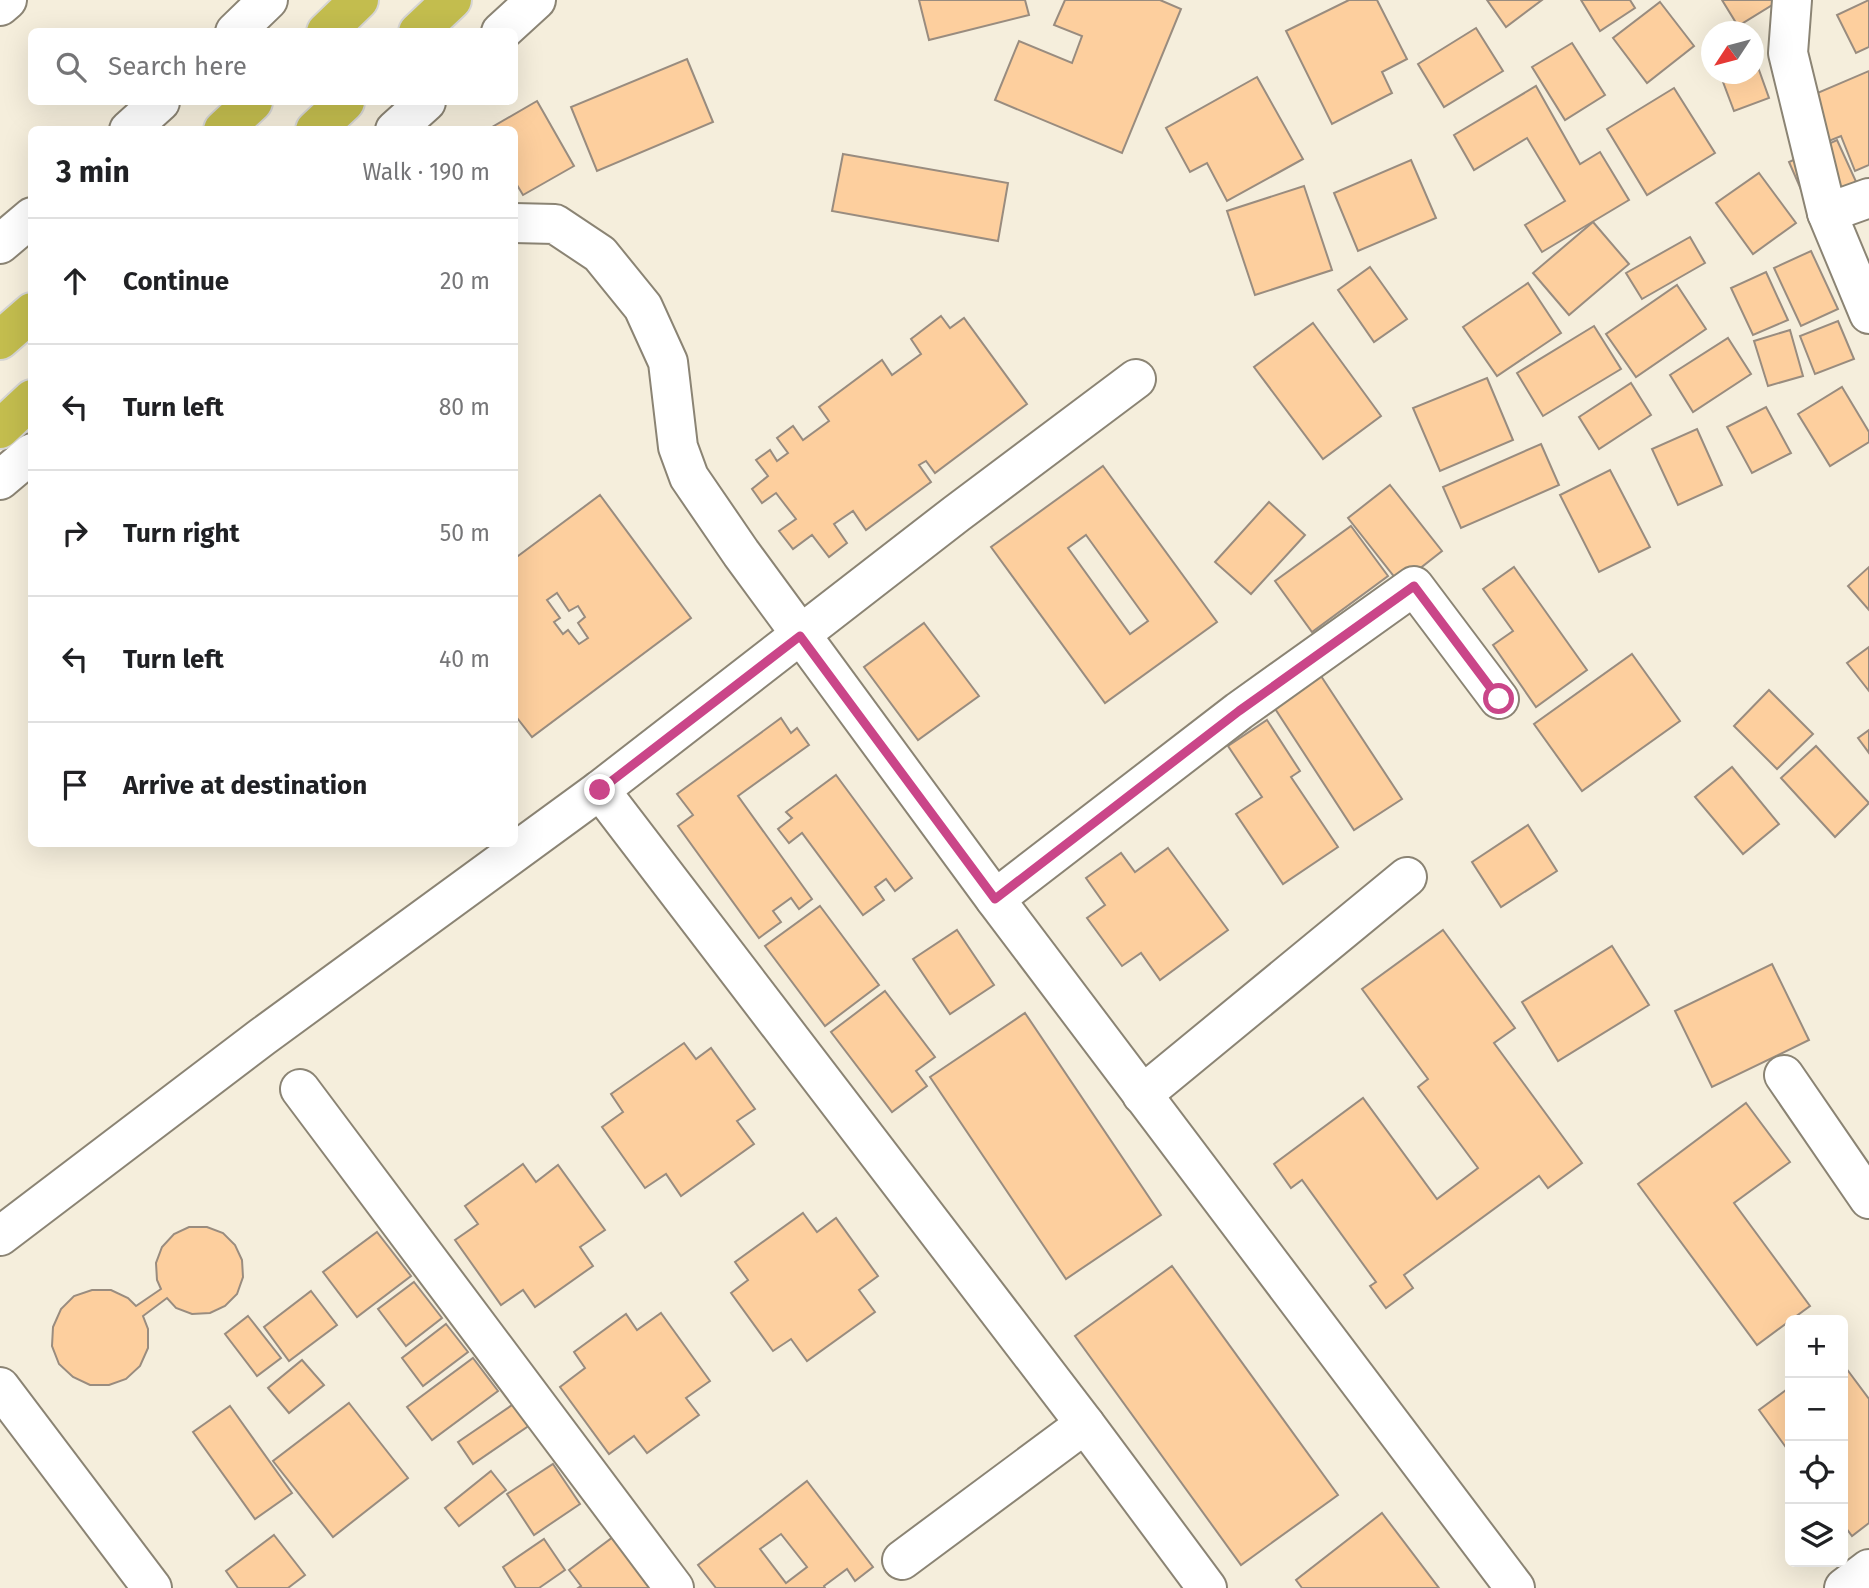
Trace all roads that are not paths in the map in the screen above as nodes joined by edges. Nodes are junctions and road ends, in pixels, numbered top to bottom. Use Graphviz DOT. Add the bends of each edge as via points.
graph roads {
  1 [pos="6,0"];
  2 [pos="268,0"];
  3 [pos="359,0"];
  4 [pos="452,0"];
  5 [pos="536,0"];
  6 [pos="1792,0"];
  7 [pos="0,6"];
  8 [pos="239,28"];
  9 [pos="330,28"];
  10 [pos="422,28"];
  11 [pos="505,28"];
  12 [pos="157,105"];
  13 [pos="250,105"];
  14 [pos="342,105"];
  15 [pos="423,105"];
  16 [pos="133,126"];
  17 [pos="227,126"];
  18 [pos="319,126"];
  19 [pos="399,126"];
  20 [pos="1869,198"];
  21 [pos="1827,213"];
  22 [pos="28,220"];
  23 [pos="518,223"];
  24 [pos="0,244"];
  25 [pos="1869,314"];
  26 [pos="28,316"];
  27 [pos="0,340"];
  28 [pos="1136,379"];
  29 [pos="28,403"];
  30 [pos="0,429"];
  31 [pos="28,456"];
  32 [pos="0,480"];
  33 [pos="800,636"];
  34 [pos="1499,699"];
  35 [pos="600,790"];
  36 [pos="1407,877"];
  37 [pos="995,899"];
  38 [pos="1784,1075"];
  39 [pos="300,1089"];
  40 [pos="1142,1096"];
  41 [pos="1869,1199"];
  42 [pos="0,1236"];
  43 [pos="0,1387"];
  44 [pos="1085,1424"];
  45 [pos="902,1560"];
  46 [pos="1869,1569"];
  47 [pos="152,1588"];
  48 [pos="674,1588"];
  49 [pos="1207,1588"];
  50 [pos="1515,1588"];
  51 [pos="1844,1588"];
  1 -- 7 [label="street"];
  2 -- 8 [label="street"];
  3 -- 9 [label="highway"];
  4 -- 10 [label="highway"];
  5 -- 11 [label="street"];
  6 -- 21 [label="street" via="1788,53"];
  12 -- 16 [label="street"];
  13 -- 17 [label="highway"];
  14 -- 18 [label="highway"];
  15 -- 19 [label="street"];
  20 -- 21 [label="street"];
  21 -- 25 [label="street"];
  22 -- 24 [label="street"];
  23 -- 33 [label="street" via="555,224 600,254 643,307 668,362 678,447 690,477"];
  26 -- 27 [label="highway"];
  28 -- 33 [label="street"];
  29 -- 30 [label="highway"];
  31 -- 32 [label="street"];
  33 -- 35 [label="street"];
  33 -- 37 [label="street"];
  34 -- 37 [label="street" via="1414,586 1239,711"];
  35 -- 42 [label="street"];
  35 -- 44 [label="street"];
  36 -- 40 [label="street"];
  37 -- 40 [label="street"];
  38 -- 41 [label="street"];
  39 -- 48 [label="street"];
  40 -- 50 [label="street"];
  43 -- 47 [label="street"];
  44 -- 45 [label="street"];
  44 -- 49 [label="street"];
  46 -- 51 [label="street"];
}
